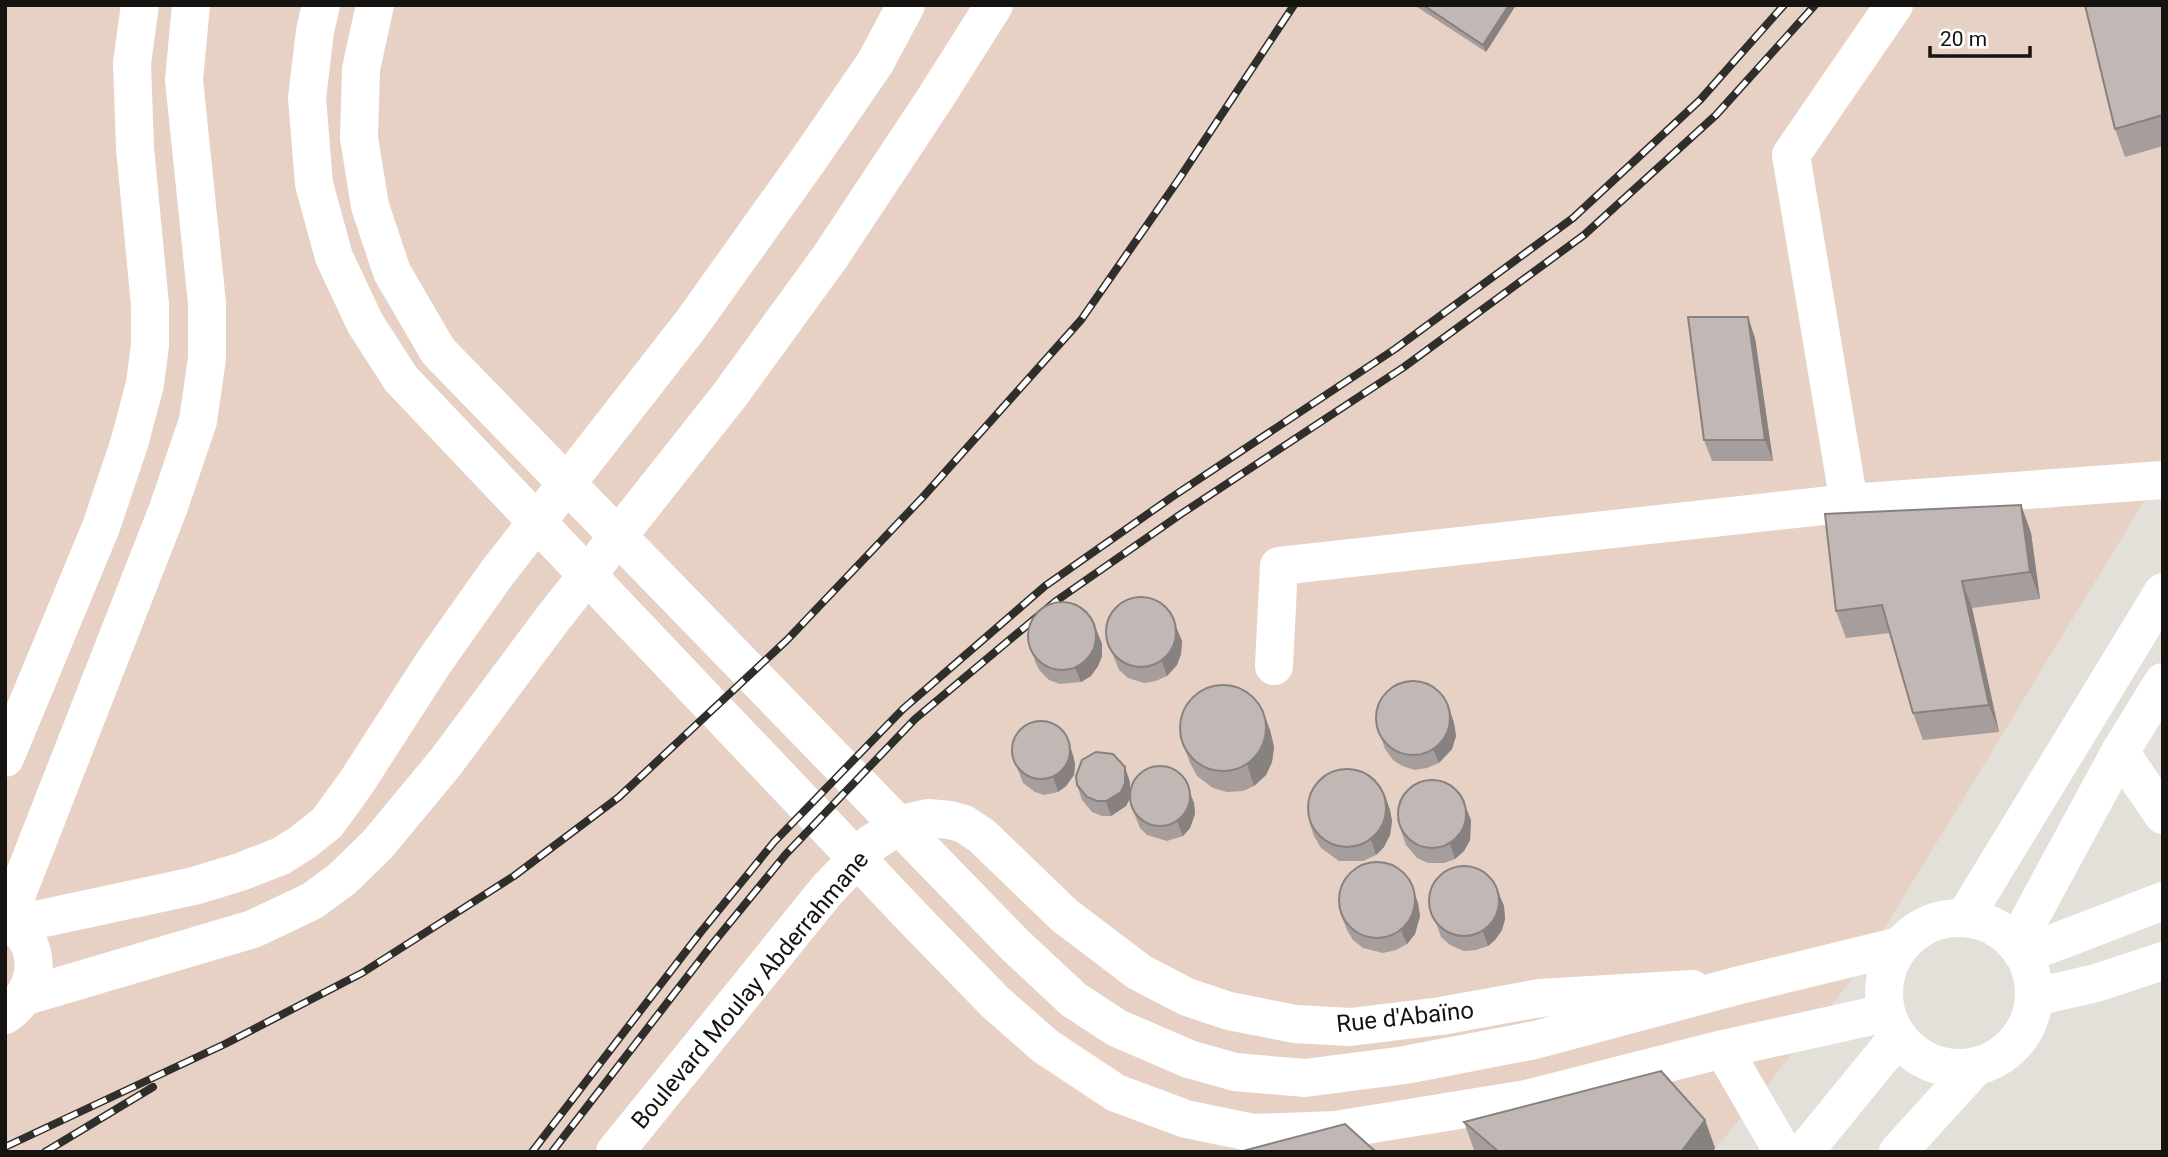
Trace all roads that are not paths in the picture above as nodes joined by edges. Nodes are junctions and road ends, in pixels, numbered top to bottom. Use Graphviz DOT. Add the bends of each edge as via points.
graph roads {
  1 [pos="140,5"];
  2 [pos="191,5"];
  3 [pos="321,5"];
  4 [pos="376,5"];
  5 [pos="906,5"];
  6 [pos="994,5"];
  7 [pos="1894,5"];
  8 [pos="2163,480"];
  9 [pos="1849,503"];
  10 [pos="2163,592"];
  11 [pos="1274,666"];
  12 [pos="2163,682"];
  13 [pos="2120,752"];
  14 [pos="5,758"];
  15 [pos="2163,815"];
  16 [pos="928,818"];
  17 [pos="2163,901"];
  18 [pos="1965,918"];
  19 [pos="8,923"];
  20 [pos="1900,946"];
  21 [pos="2019,948"];
  22 [pos="2163,961"];
  23 [pos="1736,986"];
  24 [pos="2035,997"];
  25 [pos="16,1005"];
  26 [pos="1892,1025"];
  27 [pos="1723,1049"];
  28 [pos="1976,1066"];
  29 [pos="615,1152"];
  30 [pos="1783,1152"];
  31 [pos="1804,1152"];
  32 [pos="1898,1152"];
  1 -- 14 [label="main road" via="132,63 150,306 145,384 102,527"];
  2 -- 19 [label="main road" via="184,80 207,303 207,358 198,421"];
  3 -- 27 [label="main road" via="307,98 314,184 334,257 365,323 401,379 918,923 1045,1046 1116,1093 1186,1119 1254,1133 1336,1130 1526,1098"];
  4 -- 23 [label="main road" via="361,69 359,138 370,206 392,272 438,351 1016,946 1074,1000 1117,1028 1189,1059 1236,1072 1305,1078 1535,1040"];
  5 -- 19 [label="main road" via="876,64 809,159 692,323 497,573 327,823 281,856 240,872 194,886"];
  6 -- 25 [label="main road" via="830,257 737,385 377,845 312,901 253,929"];
  7 -- 9 [label="main road" via="1791,155"];
  8 -- 9 [label="main road"];
  9 -- 11 [label="main road" via="1279,566"];
  10 -- 18 [label="main road"];
  12 -- 13 [label="main road"];
  13 -- 15 [label="main road"];
  13 -- 21 [label="main road"];
  16 -- 23 [label="main road, Rue d'Abaïno" via="964,824 982,836 1064,915 1139,972 1229,1012 1295,1024 1350,1027 1540,998"];
  16 -- 29 [label="main road, Boulevard Moulay Abderrahmane" via="902,824 872,843 827,890"];
  17 -- 21 [label="main road" via="2051,944"];
  18 -- 20 [label="main road" via="1929,925"];
  18 -- 21 [label="main road" via="1993,926"];
  19 -- 25 [label="main road" via="22,934 33,958 34,971"];
  20 -- 23 [label="main road, Rue d'Abaïno"];
  20 -- 26 [label="main road" via="1888,967 1884,990"];
  21 -- 24 [label="main road" via="2033,978"];
  22 -- 24 [label="main road"];
  24 -- 28 [label="main road" via="2031,1016 2010,1048"];
  26 -- 27 [label="main road"];
  26 -- 28 [label="main road" via="1910,1050 1933,1062 1958,1068"];
  26 -- 31 [label="main road"];
  27 -- 30 [label="main road"];
  28 -- 32 [label="main road"];
}
